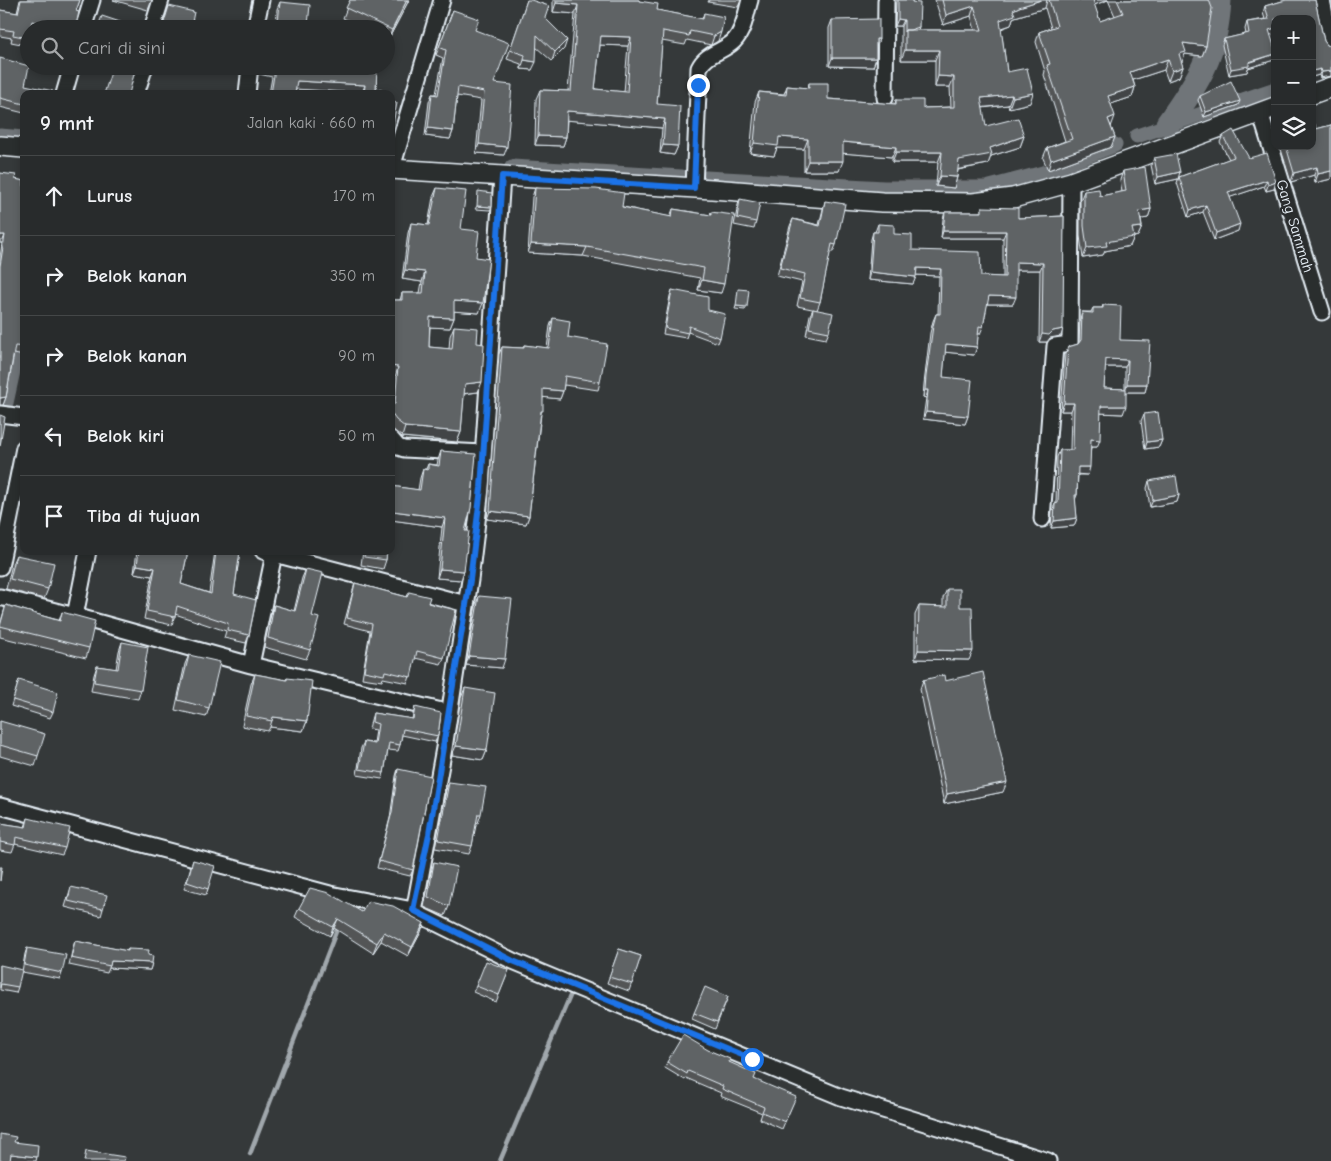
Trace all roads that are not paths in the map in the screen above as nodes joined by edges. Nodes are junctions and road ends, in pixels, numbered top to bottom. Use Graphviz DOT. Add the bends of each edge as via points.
graph roads {
  1 [pos="92,0"];
  2 [pos="161,0"];
  3 [pos="261,0"];
  4 [pos="442,0"];
  5 [pos="750,0"];
  6 [pos="886,0"];
  7 [pos="1322,0"];
  8 [pos="86,20"];
  9 [pos="155,20"];
  10 [pos="257,20"];
  11 [pos="1331,45"];
  12 [pos="69,75"];
  13 [pos="142,75"];
  14 [pos="249,75"];
  15 [pos="1331,87"];
  16 [pos="65,90"];
  17 [pos="137,90"];
  18 [pos="247,90"];
  19 [pos="1316,93"];
  20 [pos="885,98"];
  21 [pos="1267,110"];
  22 [pos="0,146"];
  23 [pos="20,148"];
  24 [pos="395,157"];
  25 [pos="395,170"];
  26 [pos="502,176"];
  27 [pos="1071,182"];
  28 [pos="694,188"];
  29 [pos="1322,312"];
  30 [pos="0,414"];
  31 [pos="20,416"];
  32 [pos="395,444"];
  33 [pos="483,453"];
  34 [pos="20,485"];
  35 [pos="1042,519"];
  36 [pos="87,555"];
  37 [pos="268,555"];
  38 [pos="276,555"];
  39 [pos="0,567"];
  40 [pos="0,597"];
  41 [pos="466,604"];
  42 [pos="75,616"];
  43 [pos="252,665"];
  44 [pos="450,713"];
  45 [pos="0,806"];
  46 [pos="413,910"];
  47 [pos="1048,1161"];
  1 -- 8 [label="street"];
  2 -- 9 [label="street"];
  3 -- 10 [label="street"];
  4 -- 24 [label="street"];
  5 -- 28 [label="street" via="736,40 711,54 699,68"];
  6 -- 20 [label="street"];
  7 -- 11 [label="street"];
  12 -- 16 [label="street"];
  13 -- 17 [label="street"];
  14 -- 18 [label="street"];
  15 -- 19 [label="main road"];
  21 -- 27 [label="main road"];
  21 -- 29 [label="street, Gang Sammah"];
  22 -- 23 [label="main road"];
  25 -- 26 [label="main road"];
  26 -- 28 [label="main road"];
  26 -- 33 [label="street"];
  27 -- 28 [label="main road" via="1013,198 944,204"];
  27 -- 35 [label="street" via="1070,344 1055,346"];
  30 -- 31 [label="street"];
  32 -- 33 [label="street" via="404,450"];
  33 -- 41 [label="street"];
  34 -- 39 [label="street"];
  36 -- 42 [label="street"];
  37 -- 43 [label="street"];
  38 -- 41 [label="street"];
  40 -- 42 [label="street"];
  41 -- 44 [label="street"];
  42 -- 43 [label="street"];
  43 -- 44 [label="street"];
  44 -- 46 [label="street"];
  45 -- 46 [label="street" via="330,894"];
  46 -- 47 [label="street" via="513,961 841,1097"];
}
